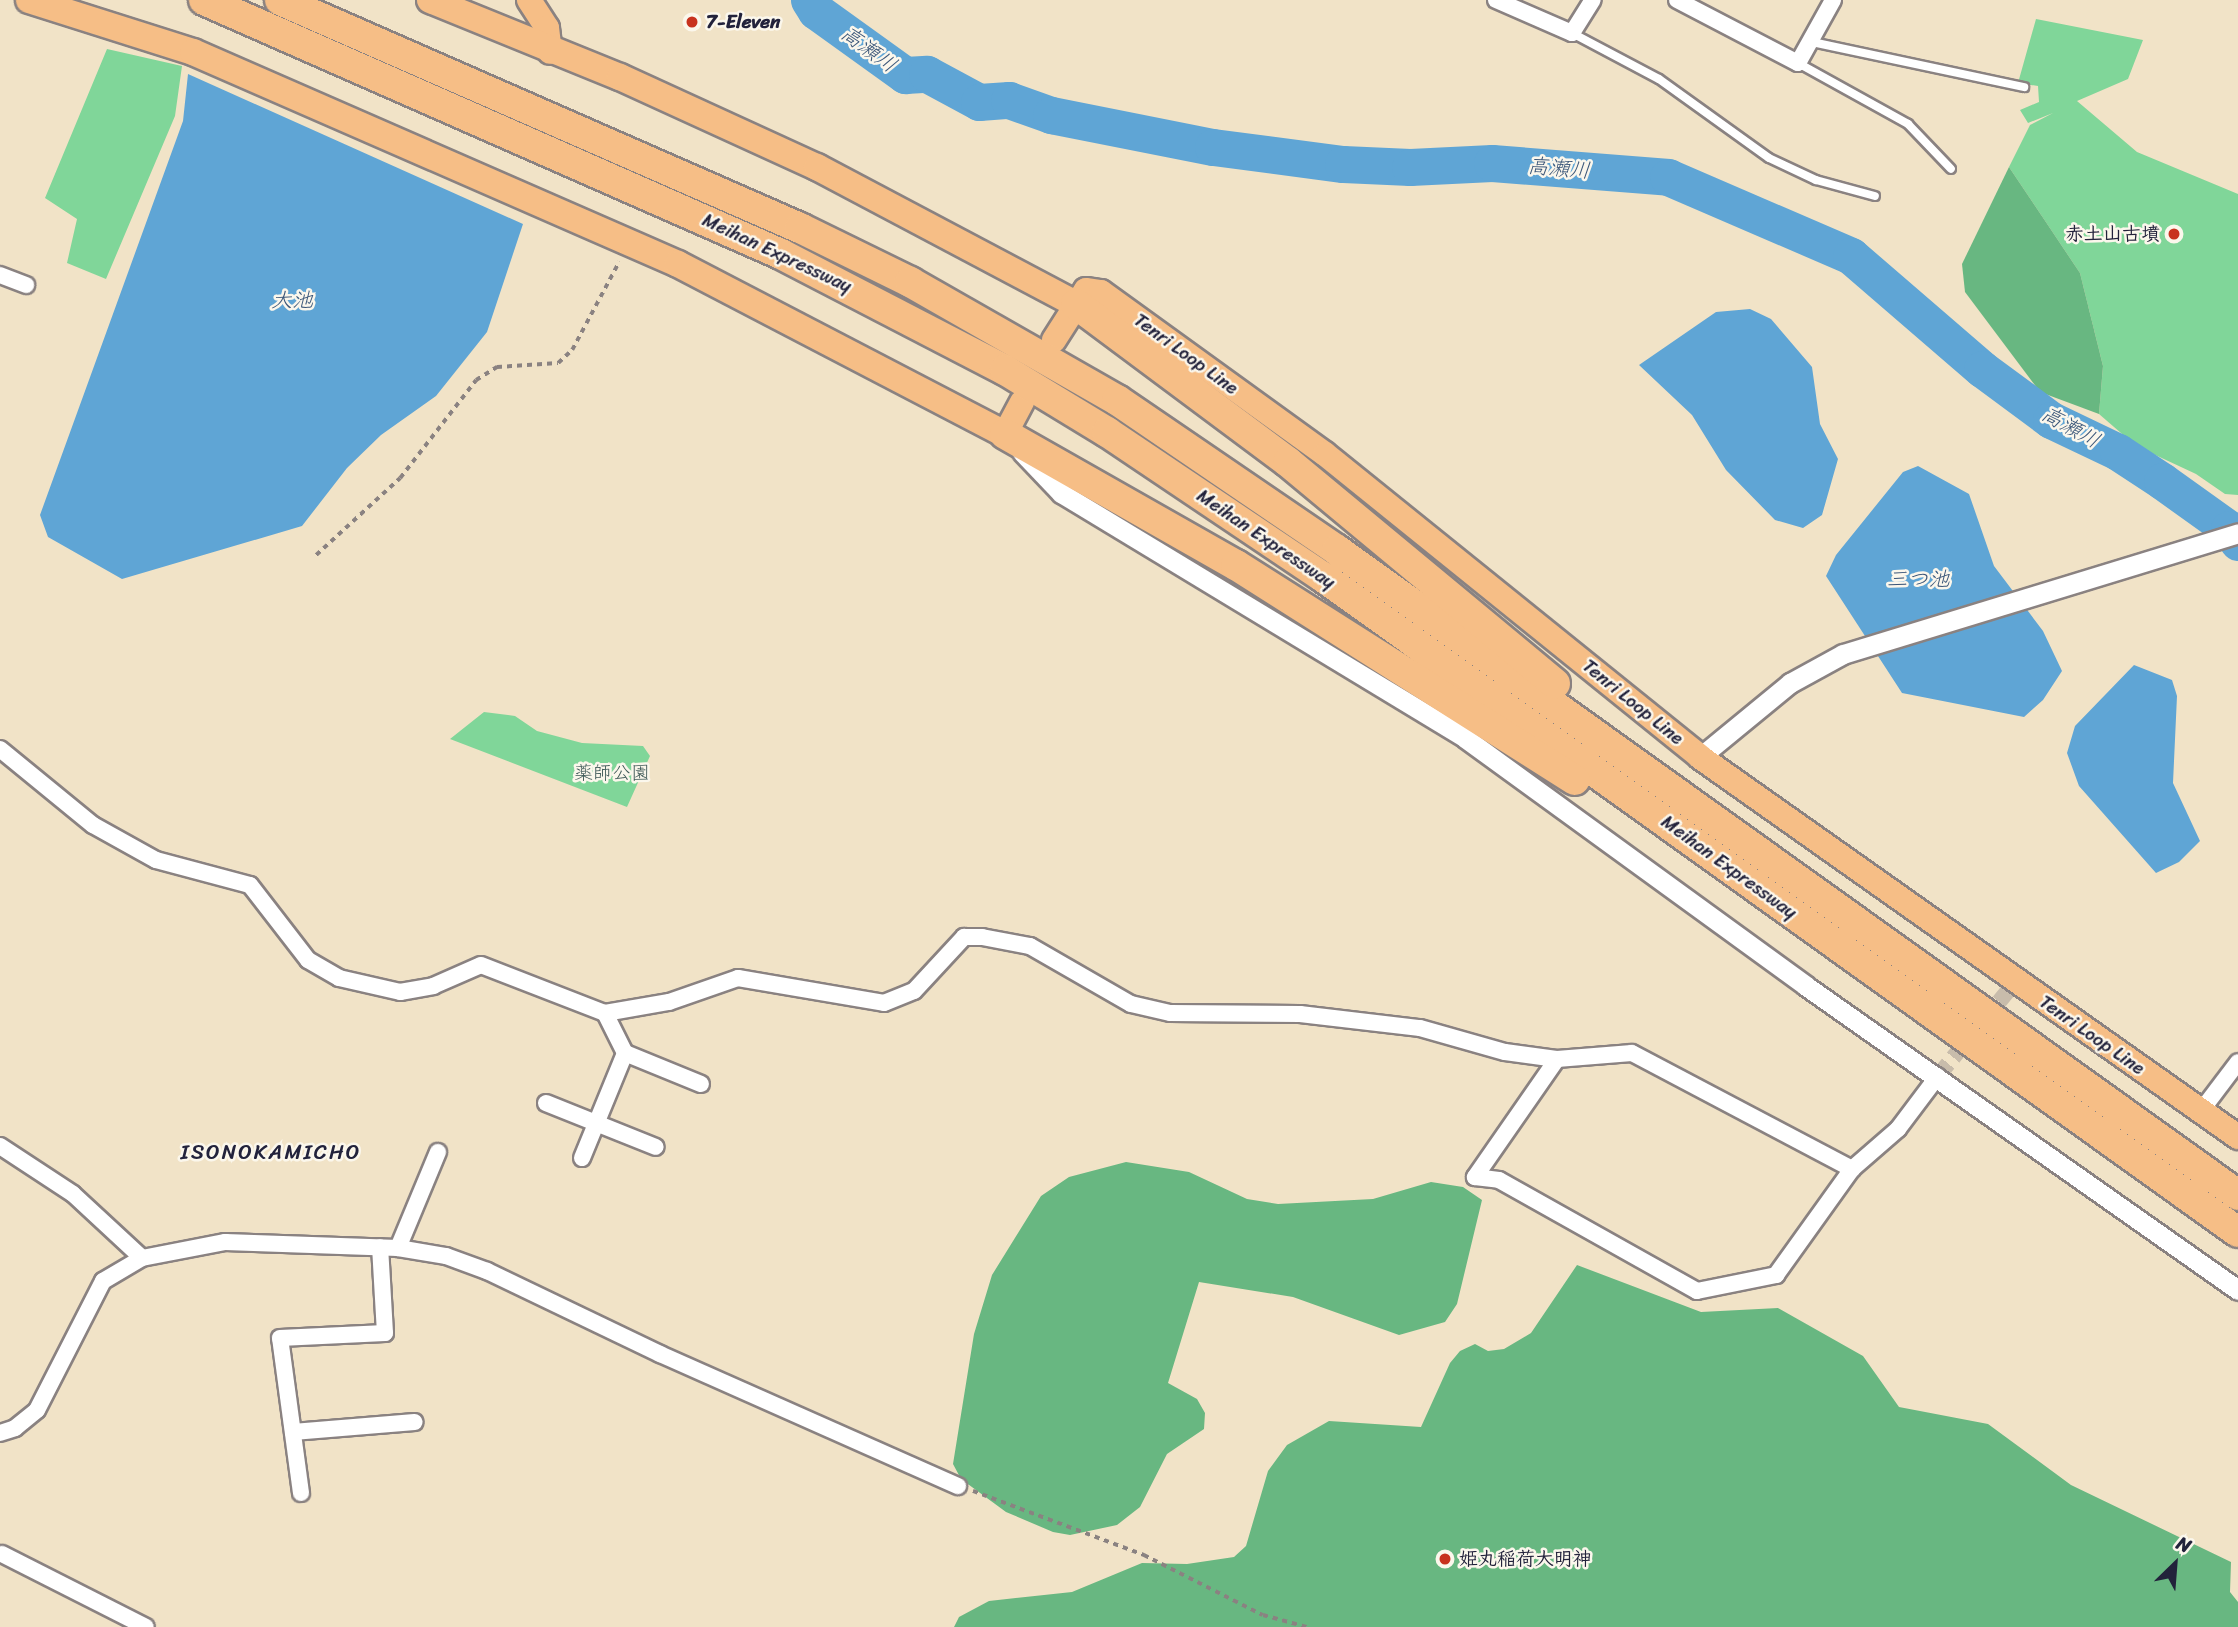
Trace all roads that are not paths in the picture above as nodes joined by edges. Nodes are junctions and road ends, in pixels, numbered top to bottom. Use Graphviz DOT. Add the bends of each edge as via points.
graph roads {
  1 [pos="29,0"];
  2 [pos="204,0"];
  3 [pos="280,0"];
  4 [pos="430,0"];
  5 [pos="529,0"];
  6 [pos="1496,0"];
  7 [pos="1593,0"];
  8 [pos="1677,0"];
  9 [pos="1833,0"];
  10 [pos="1572,33"];
  11 [pos="1812,41"];
  12 [pos="550,52"];
  13 [pos="1798,63"];
  14 [pos="2024,87"];
  15 [pos="1951,169"];
  16 [pos="1875,196"];
  17 [pos="0,275"];
  18 [pos="26,285"];
  19 [pos="1076,303"];
  20 [pos="1054,340"];
  21 [pos="1022,401"];
  22 [pos="1005,434"];
  23 [pos="2238,533"];
  24 [pos="0,749"];
  25 [pos="1700,757"];
  26 [pos="1819,931"];
  27 [pos="605,1013"];
  28 [pos="2019,1038"];
  29 [pos="625,1052"];
  30 [pos="1557,1059"];
  31 [pos="2238,1062"];
  32 [pos="1938,1076"];
  33 [pos="701,1084"];
  34 [pos="546,1103"];
  35 [pos="2201,1111"];
  36 [pos="596,1124"];
  37 [pos="2238,1137"];
  38 [pos="0,1146"];
  39 [pos="656,1147"];
  40 [pos="438,1152"];
  41 [pos="582,1158"];
  42 [pos="1852,1169"];
  43 [pos="2238,1195"];
  44 [pos="2238,1232"];
  45 [pos="380,1247"];
  46 [pos="398,1248"];
  47 [pos="142,1258"];
  48 [pos="2238,1290"];
  49 [pos="415,1422"];
  50 [pos="293,1432"];
  51 [pos="0,1433"];
  52 [pos="958,1486"];
  53 [pos="301,1493"];
  54 [pos="2,1554"];
  55 [pos="146,1627"];
  1 -- 22 [label="highway" via="193,52 629,243"];
  2 -- 26 [label="highway, Meihan Expressway" via="781,254 1005,370 1312,569"];
  3 -- 28 [label="highway, Meihan Expressway" via="787,222 1016,340 1117,400 1337,550"];
  4 -- 12 [label="highway"];
  5 -- 12 [label="main road" via="547,28"];
  6 -- 10 [label="street"];
  7 -- 10 [label="street"];
  8 -- 13 [label="street"];
  9 -- 11 [label="street"];
  10 -- 16 [label="lane" via="1659,79 1769,158 1816,180"];
  11 -- 13 [label="street"];
  11 -- 14 [label="lane"];
  12 -- 19 [label="highway" via="620,77 817,167"];
  13 -- 15 [label="lane" via="1908,124"];
  17 -- 18 [label="street"];
  19 -- 20 [label="main road"];
  19 -- 25 [label="main road, Tenri Loop Line" via="1086,290 1101,292 1314,446"];
  19 -- 28 [label="highway" via="1288,462 1593,717 1895,938"];
  21 -- 22 [label="main road"];
  22 -- 26 [label="highway" via="1236,565"];
  22 -- 32 [label="street" via="1061,493 1465,738"];
  23 -- 25 [label="street" via="1843,654 1790,683"];
  24 -- 27 [label="street" via="93,825 156,860 250,885 308,960 339,978 400,992 433,986 481,965"];
  25 -- 35 [label="main road, Tenri Loop Line"];
  26 -- 44 [label="highway, Meihan Expressway"];
  27 -- 29 [label="street"];
  27 -- 30 [label="street" via="669,1002 738,978 884,1003 914,991 964,937 982,937 1030,946 1130,1004 1170,1013 1300,1014 1393,1025 1505,1052"];
  28 -- 43 [label="highway, Meihan Expressway"];
  29 -- 33 [label="street"];
  29 -- 36 [label="street"];
  30 -- 42 [label="street" via="1632,1053"];
  30 -- 42 [label="street" via="1475,1177 1500,1180 1697,1291 1776,1275"];
  31 -- 35 [label="street"];
  32 -- 42 [label="street" via="1898,1129"];
  32 -- 48 [label="street"];
  34 -- 36 [label="street"];
  35 -- 37 [label="main road, Tenri Loop Line"];
  36 -- 39 [label="street"];
  36 -- 41 [label="street"];
  38 -- 47 [label="street" via="73,1194"];
  40 -- 46 [label="street"];
  45 -- 46 [label="street"];
  45 -- 47 [label="street" via="225,1242"];
  45 -- 50 [label="street" via="385,1333 279,1338"];
  46 -- 52 [label="street" via="446,1256 487,1271 660,1354"];
  47 -- 51 [label="street" via="103,1281 37,1410 15,1429"];
  49 -- 50 [label="street"];
  50 -- 53 [label="street"];
  54 -- 55 [label="street"];
}
